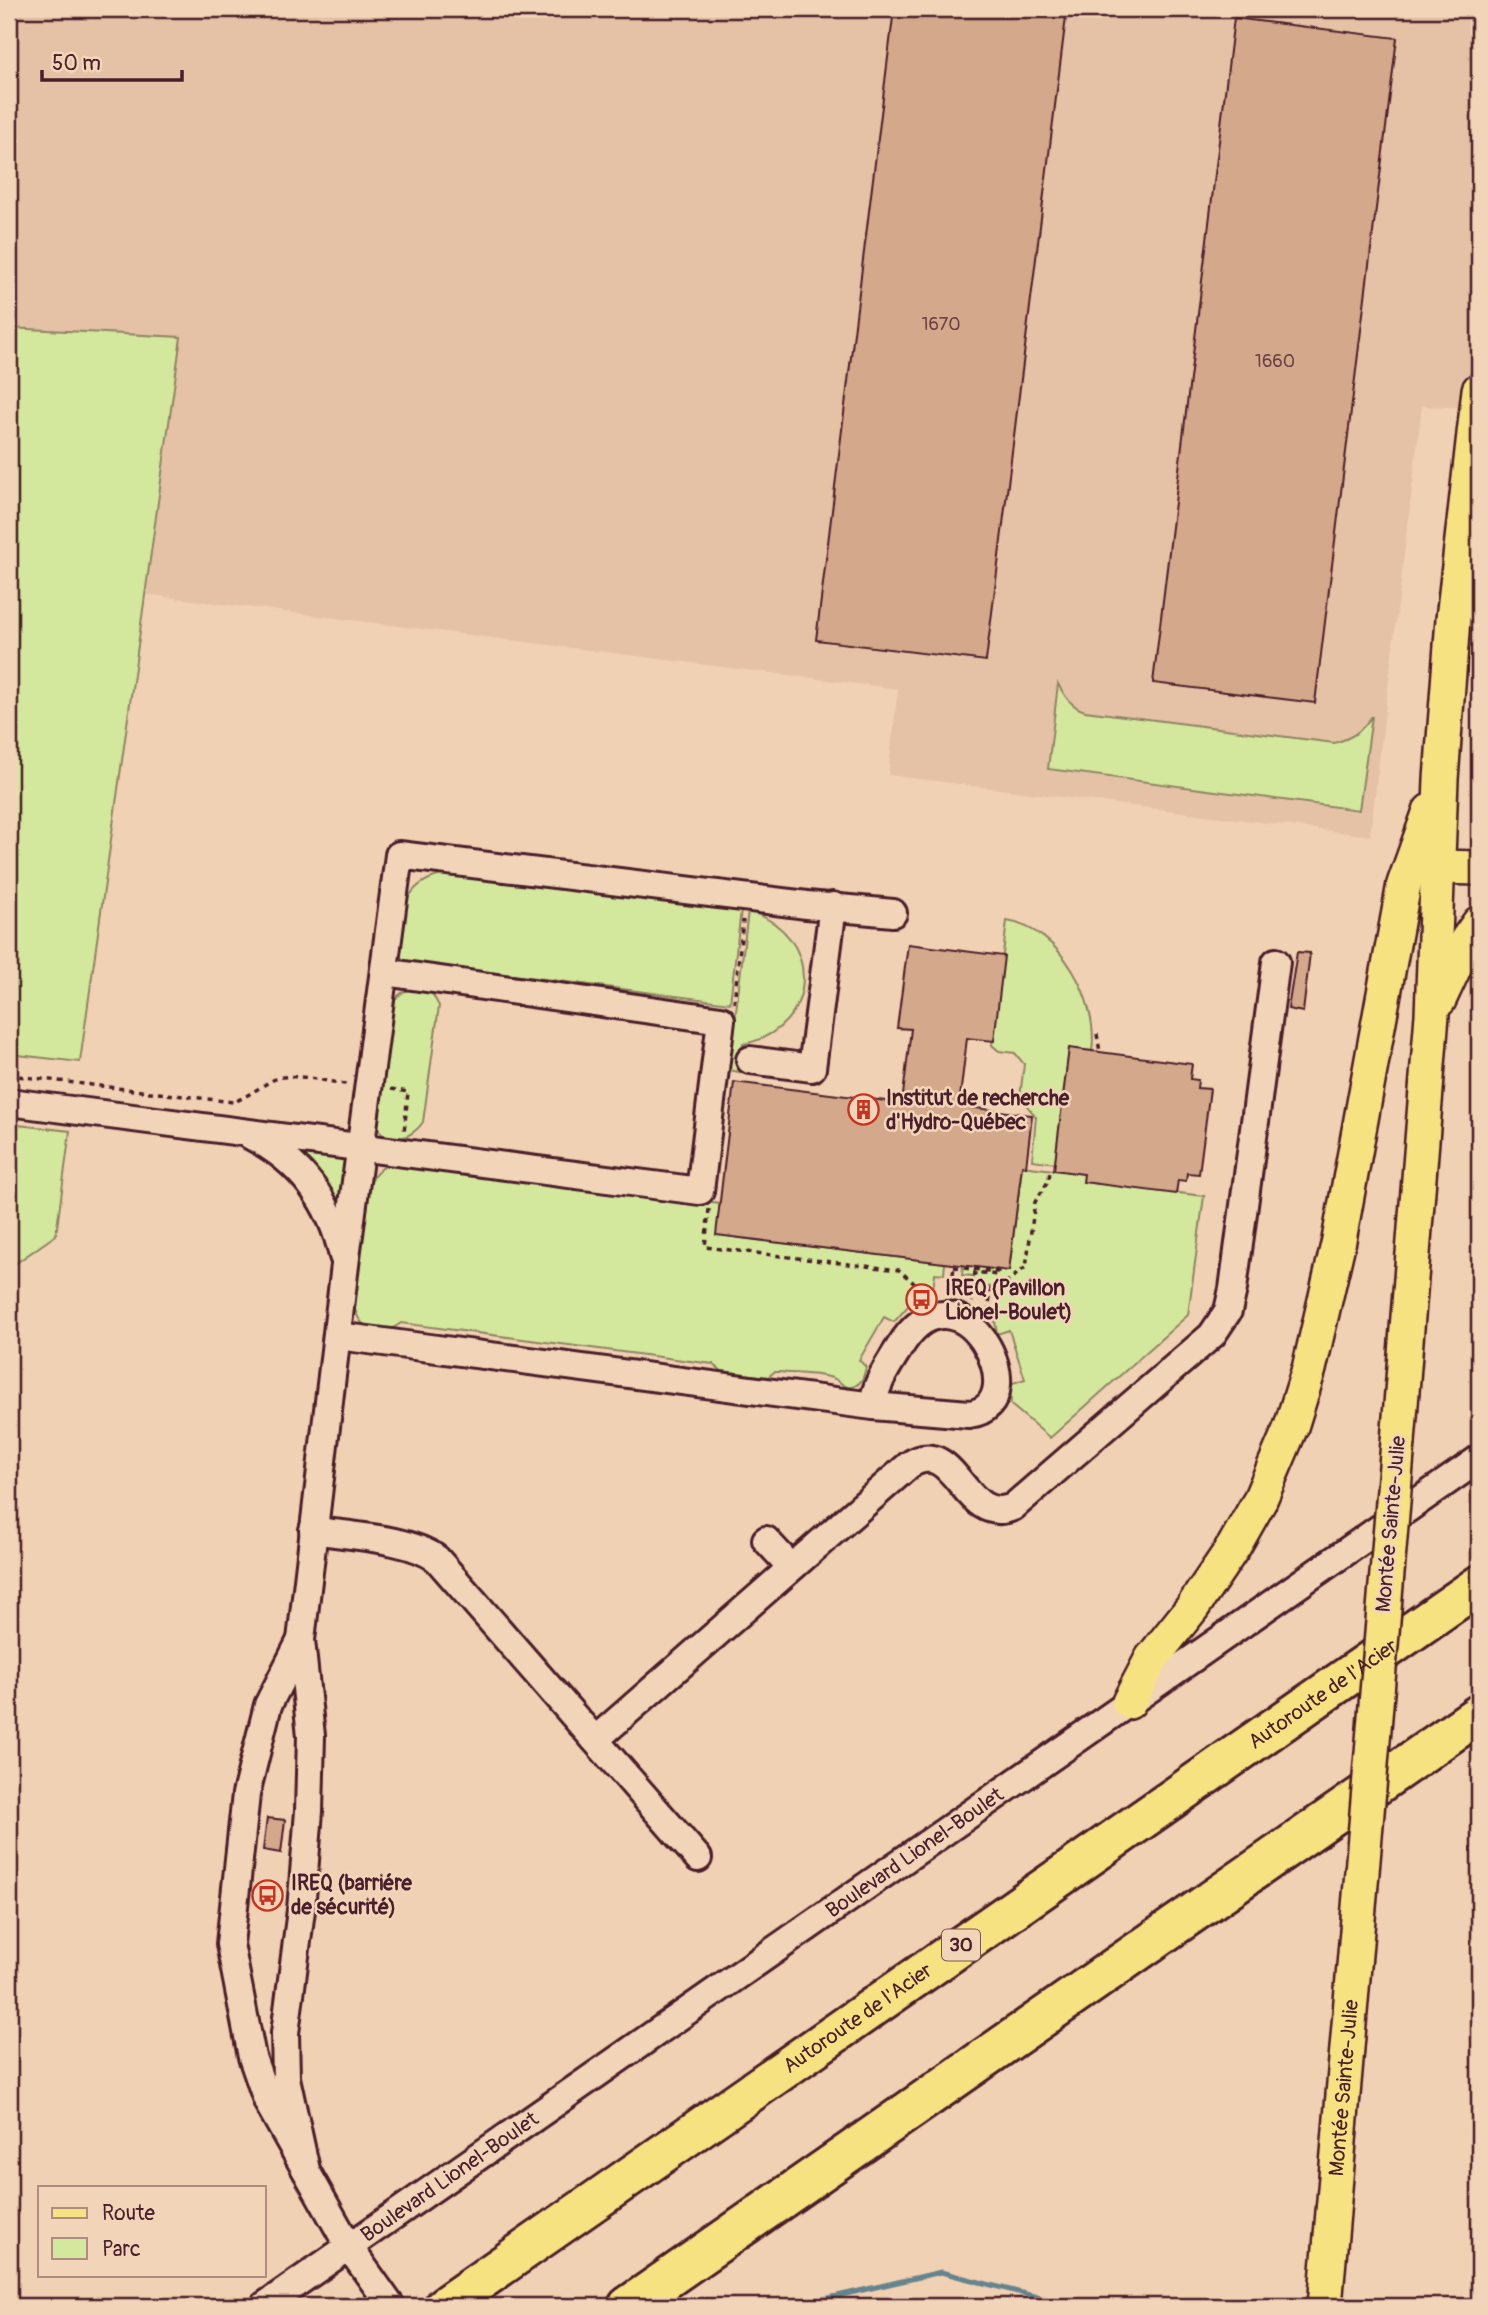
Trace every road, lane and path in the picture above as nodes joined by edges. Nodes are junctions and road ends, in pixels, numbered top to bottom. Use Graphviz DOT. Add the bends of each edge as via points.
graph roads {
  1 [pos="1479,390"];
  2 [pos="1475,475"];
  3 [pos="1441,779"];
  4 [pos="1438,867"];
  5 [pos="1479,868"];
  6 [pos="833,906"];
  7 [pos="745,909"];
  8 [pos="893,913"];
  9 [pos="1479,923"];
  10 [pos="1276,962"];
  11 [pos="384,972"];
  12 [pos="733,1008"];
  13 [pos="1432,1015"];
  14 [pos="1097,1034"];
  15 [pos="1100,1052"];
  16 [pos="750,1060"];
  17 [pos="9,1075"];
  18 [pos="355,1085"];
  19 [pos="381,1088"];
  20 [pos="9,1102"];
  21 [pos="240,1131"];
  22 [pos="404,1138"];
  23 [pos="362,1147"];
  24 [pos="1050,1170"];
  25 [pos="710,1201"];
  26 [pos="345,1265"];
  27 [pos="924,1292"];
  28 [pos="950,1295"];
  29 [pos="972,1305"];
  30 [pos="988,1315"];
  31 [pos="338,1336"];
  32 [pos="873,1406"];
  33 [pos="1479,1459"];
  34 [pos="313,1530"];
  35 [pos="766,1540"];
  36 [pos="791,1567"];
  37 [pos="1479,1585"];
  38 [pos="301,1640"];
  39 [pos="1129,1702"];
  40 [pos="1479,1714"];
  41 [pos="595,1740"];
  42 [pos="698,1858"];
  43 [pos="306,2170"];
  44 [pos="349,2247"];
  45 [pos="264,2306"];
  46 [pos="391,2306"];
  47 [pos="444,2306"];
  48 [pos="628,2306"];
  49 [pos="1325,2306"];
  1 -- 2 [label="main road"];
  2 -- 3 [label="main road" via="1453,619"];
  3 -- 4 [label="main road"];
  3 -- 39 [label="main road" via="1405,884 1339,1240 1294,1417 1246,1525 1200,1598 1152,1658"];
  4 -- 5 [label="main road"];
  4 -- 13 [label="main road, Montée Sainte-Julie"];
  6 -- 8 [label="street"];
  6 -- 11 [label="street" via="399,855"];
  6 -- 16 [label="street" via="812,1068"];
  7 -- 12 [label="path"];
  9 -- 13 [label="main road"];
  10 -- 36 [label="street" via="1233,1289 1219,1328 1013,1507 985,1508 944,1464 919,1460"];
  11 -- 23 [label="street"];
  11 -- 23 [label="street" via="721,1020 700,1191"];
  13 -- 49 [label="main road, Montée Sainte-Julie, bridge"];
  14 -- 15 [label="path"];
  17 -- 18 [label="path" via="233,1102 277,1078"];
  19 -- 22 [label="path" via="408,1092"];
  20 -- 21 [label="street"];
  21 -- 23 [label="street"];
  21 -- 26 [label="street" via="275,1150 316,1189 333,1222"];
  23 -- 26 [label="street"];
  24 -- 30 [label="path" via="1049,1181 1035,1202 1026,1267 991,1289"];
  25 -- 27 [label="path" via="705,1247 899,1270"];
  26 -- 31 [label="street"];
  28 -- 29 [label="path" via="954,1266 999,1272 975,1272"];
  31 -- 32 [label="street"];
  31 -- 34 [label="street"];
  32 -- 32 [label="street" via="980,1413 998,1390 998,1376 985,1341 961,1319 934,1316 924,1321 906,1337 886,1370"];
  33 -- 39 [label="street, Boulevard Lionel-Boulet"];
  34 -- 38 [label="street"];
  34 -- 41 [label="street" via="428,1552"];
  35 -- 36 [label="street"];
  36 -- 41 [label="street"];
  37 -- 47 [label="highway, Autoroute de l'Acier / 30"];
  38 -- 43 [label="street" via="311,1736 310,1811 285,2056 290,2104"];
  38 -- 43 [label="street" via="268,1706 246,1794 230,1944 252,2057 268,2103"];
  39 -- 44 [label="street, Boulevard Lionel-Boulet"];
  40 -- 48 [label="highway"];
  41 -- 42 [label="street"];
  43 -- 44 [label="street"];
  44 -- 45 [label="street, Boulevard Lionel-Boulet"];
  44 -- 46 [label="street"];
}
